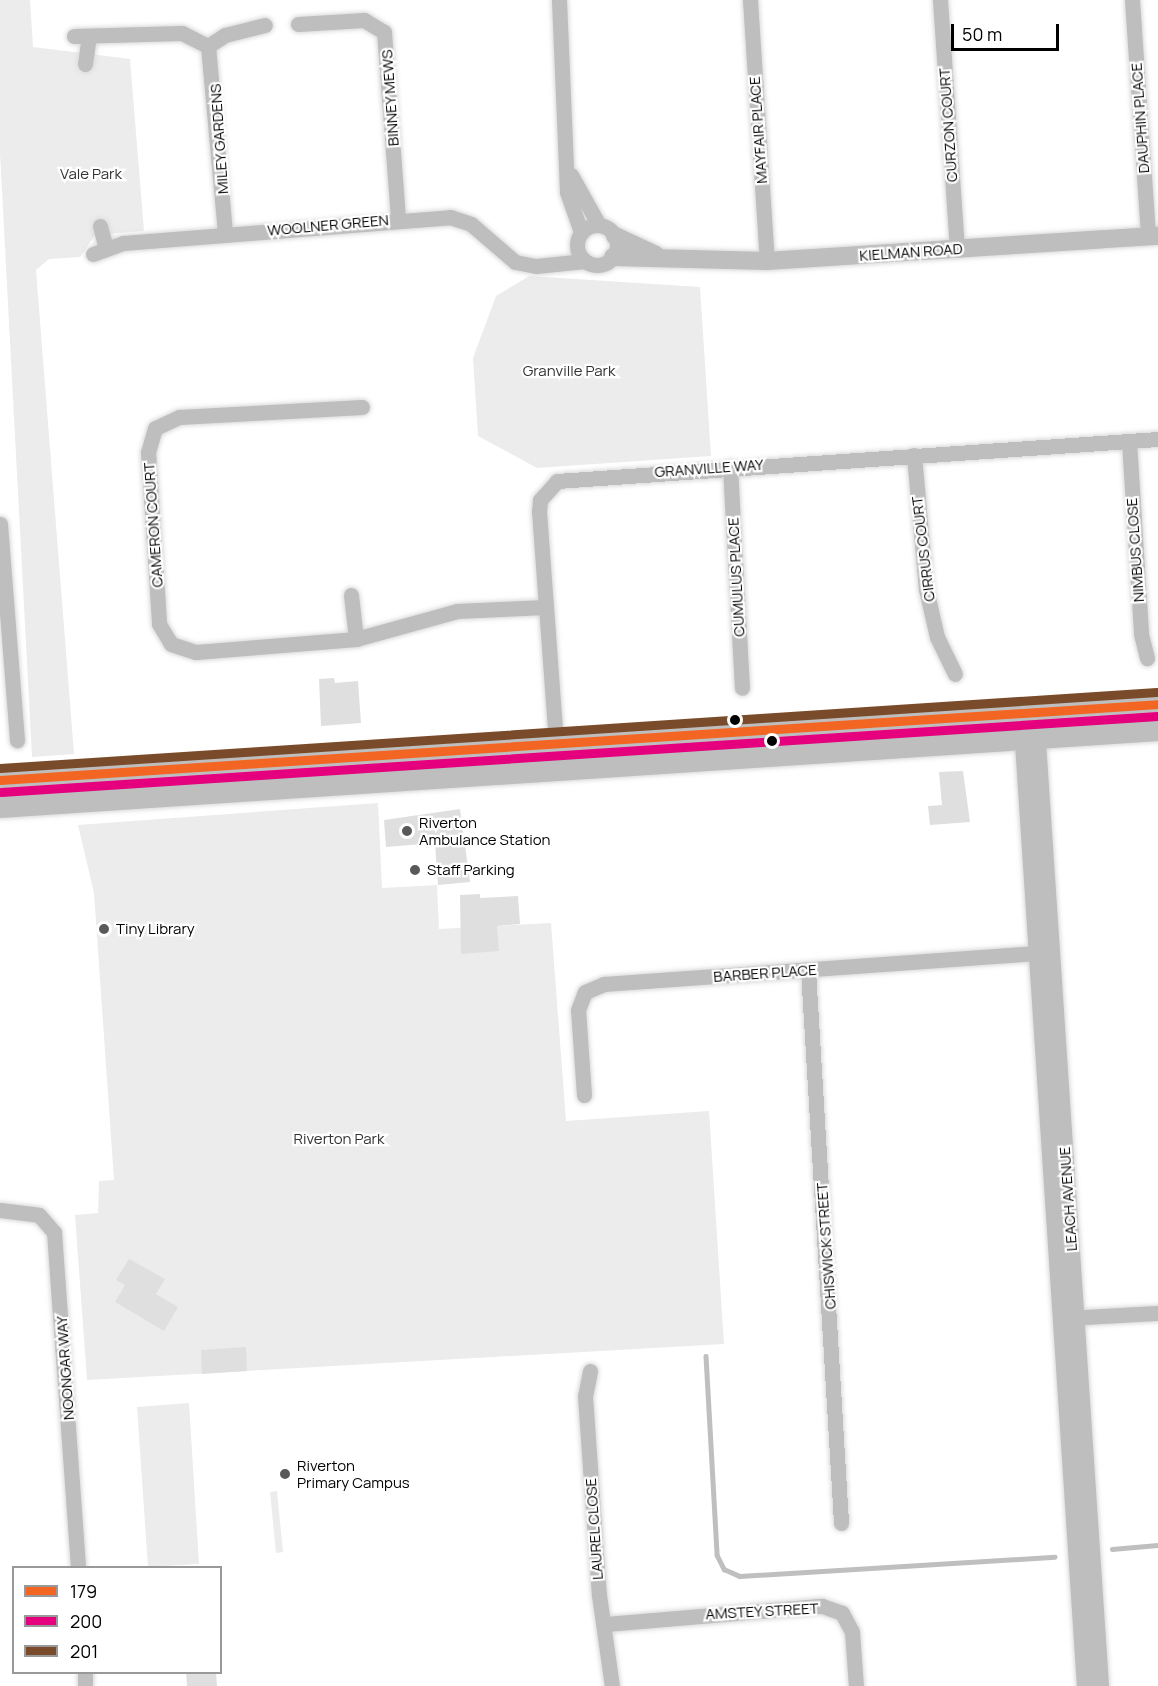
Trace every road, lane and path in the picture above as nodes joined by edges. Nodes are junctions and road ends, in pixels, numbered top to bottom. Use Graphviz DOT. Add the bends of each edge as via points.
graph roads {
  1 [pos="559,0"];
  2 [pos="750,0"];
  3 [pos="940,0"];
  4 [pos="1132,0"];
  5 [pos="298,24"];
  6 [pos="265,25"];
  7 [pos="208,46"];
  8 [pos="85,64"];
  9 [pos="570,172"];
  10 [pos="398,219"];
  11 [pos="599,225"];
  12 [pos="100,226"];
  13 [pos="225,234"];
  14 [pos="615,236"];
  15 [pos="1153,236"];
  16 [pos="579,239"];
  17 [pos="957,249"];
  18 [pos="613,257"];
  19 [pos="663,258"];
  20 [pos="585,261"];
  21 [pos="767,261"];
  22 [pos="536,266"];
  23 [pos="362,407"];
  24 [pos="1158,439"];
  25 [pos="1129,441"];
  26 [pos="914,455"];
  27 [pos="730,467"];
  28 [pos="0,524"];
  29 [pos="351,595"];
  30 [pos="545,607"];
  31 [pos="356,639"];
  32 [pos="1147,658"];
  33 [pos="955,674"];
  34 [pos="742,688"];
  35 [pos="1158,704"];
  36 [pos="1029,712"];
  37 [pos="1158,730"];
  38 [pos="1030,739"];
  39 [pos="17,740"];
  40 [pos="556,743"];
  41 [pos="558,770"];
  42 [pos="0,780"];
  43 [pos="0,807"];
  44 [pos="1044,952"];
  45 [pos="808,970"];
  46 [pos="584,1095"];
  47 [pos="0,1210"];
  48 [pos="1158,1313"];
  49 [pos="1069,1318"];
  50 [pos="590,1371"];
  51 [pos="841,1523"];
  52 [pos="78,1566"];
  53 [pos="606,1624"];
  54 [pos="612,1686"];
  55 [pos="856,1686"];
  56 [pos="1086,1686"];
  57 [pos="1100,1686"];
  1 -- 9 [label="street, KIELMAN ROAD"];
  2 -- 21 [label="street, MAYFAIR PLACE"];
  3 -- 17 [label="street, CURZON COURT"];
  4 -- 15 [label="street, DAUPHIN PLACE"];
  5 -- 10 [label="street, BINNEY MEWS" via="364,20 384,32"];
  6 -- 7 [label="street" via="225,35"];
  7 -- 8 [label="street" via="182,33 81,36"];
  7 -- 13 [label="street, MILEY GARDENS"];
  9 -- 11 [label="street, KIELMAN ROAD"];
  9 -- 16 [label="street, KIELMAN ROAD" via="567,192"];
  10 -- 13 [label="street, WOOLNER GREEN"];
  10 -- 22 [label="street, WOOLNER GREEN" via="462,220 507,257"];
  11 -- 14 [label="street, KIELMAN ROAD"];
  11 -- 16 [label="street"];
  12 -- 13 [label="street, WOOLNER GREEN" via="99,251"];
  14 -- 18 [label="street"];
  14 -- 19 [label="street, KIELMAN ROAD"];
  15 -- 17 [label="street, KIELMAN ROAD"];
  16 -- 20 [label="street, KIELMAN ROAD"];
  16 -- 22 [label="street"];
  17 -- 21 [label="street, KIELMAN ROAD"];
  18 -- 19 [label="street, KIELMAN ROAD"];
  18 -- 20 [label="street, KIELMAN ROAD" via="597,265"];
  19 -- 21 [label="street, KIELMAN ROAD"];
  20 -- 22 [label="street"];
  23 -- 31 [label="street, CAMERON COURT" via="179,417 155,428 148,452 159,624 171,644 196,652"];
  24 -- 25 [label="street, GRANVILLE WAY"];
  25 -- 26 [label="street, GRANVILLE WAY"];
  25 -- 32 [label="street, NIMBUS CLOSE" via="1141,634"];
  26 -- 27 [label="street, GRANVILLE WAY"];
  26 -- 33 [label="street, CIRRUS COURT" via="926,589 937,637"];
  27 -- 30 [label="street, GRANVILLE WAY" via="566,478 548,488 538,512"];
  27 -- 34 [label="street, CUMULUS PLACE"];
  28 -- 39 [label="street"];
  29 -- 31 [label="street"];
  30 -- 31 [label="street, CAMERON COURT" via="457,612"];
  30 -- 40 [label="street, GRANVILLE WAY"];
  35 -- 36 [label="main road"];
  36 -- 38 [label="street, LEACH AVENUE"];
  36 -- 40 [label="main road"];
  37 -- 38 [label="main road"];
  38 -- 41 [label="main road"];
  38 -- 44 [label="street, LEACH AVENUE"];
  40 -- 41 [label="street, GRANVILLE WAY"];
  40 -- 42 [label="main road"];
  41 -- 43 [label="main road"];
  44 -- 45 [label="street, BARBER PLACE"];
  44 -- 49 [label="street, LEACH AVENUE"];
  45 -- 46 [label="street, BARBER PLACE" via="604,984 585,992 578,1010"];
  45 -- 51 [label="street, CHISWICK STREET"];
  47 -- 52 [label="street, NOONGAR WAY" via="39,1215 56,1239"];
  48 -- 49 [label="street"];
  49 -- 56 [label="street, LEACH AVENUE"];
  49 -- 57 [label="street, LEACH AVENUE"];
  50 -- 53 [label="street, LAUREL CLOSE" via="585,1396 599,1595"];
  53 -- 54 [label="street, LAUREL CLOSE"];
  53 -- 55 [label="street, AMSTEY STREET" via="822,1606 842,1613 852,1632"];
}
